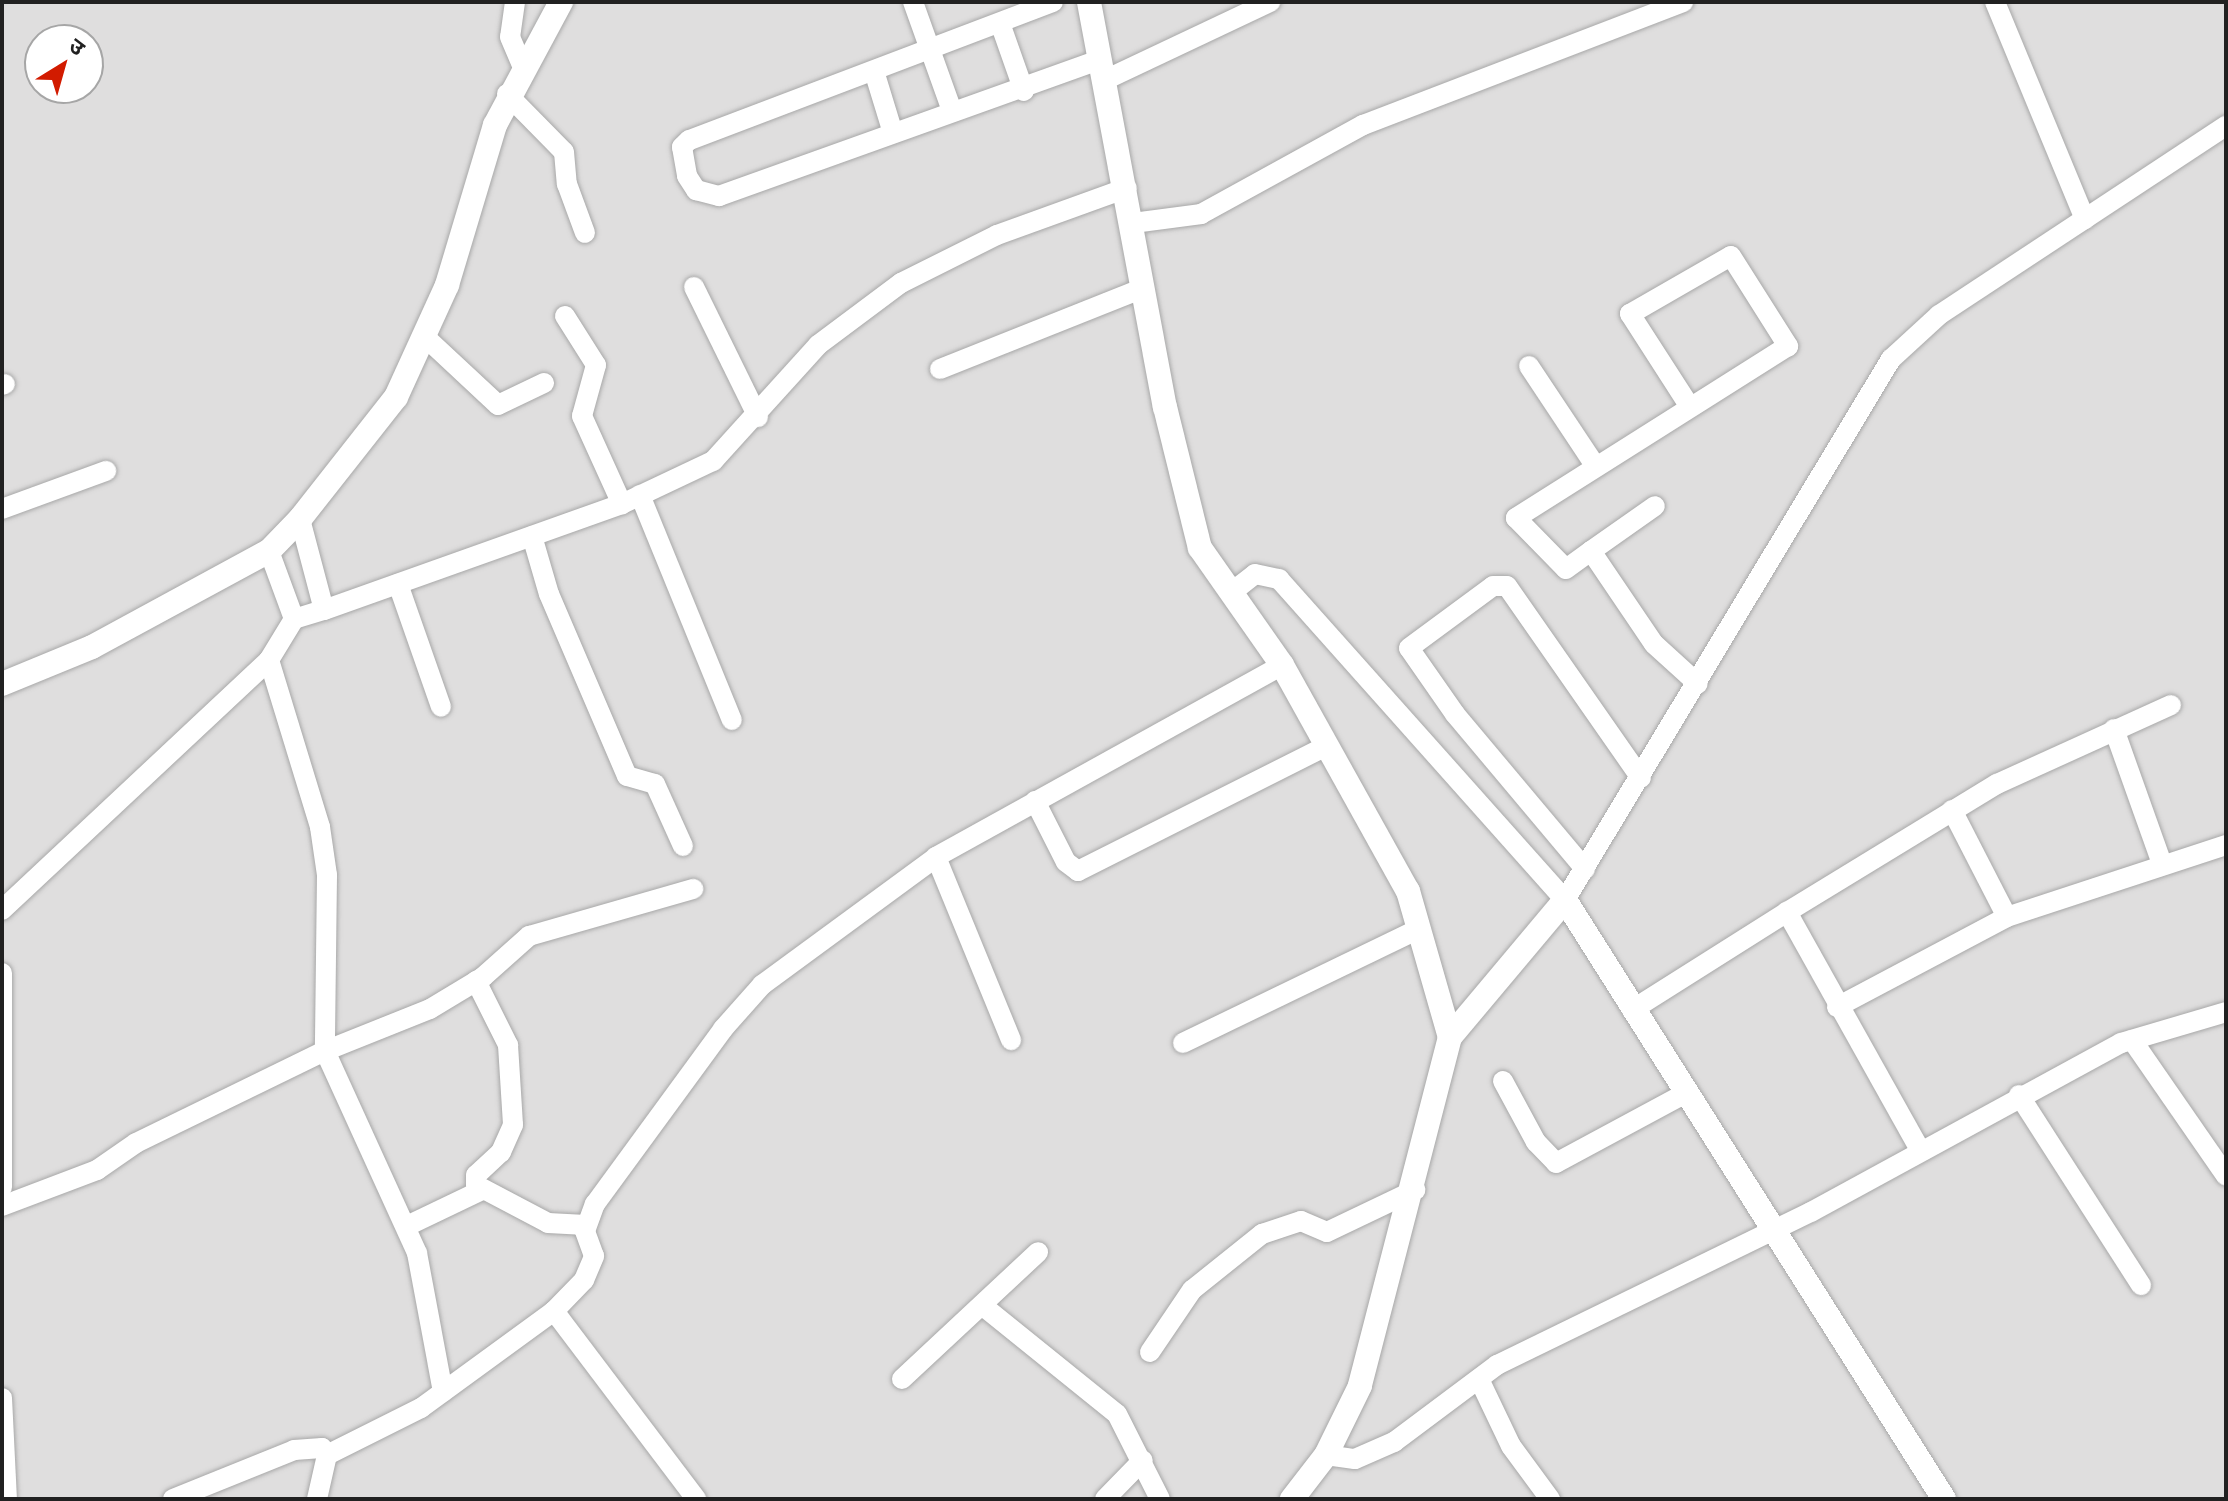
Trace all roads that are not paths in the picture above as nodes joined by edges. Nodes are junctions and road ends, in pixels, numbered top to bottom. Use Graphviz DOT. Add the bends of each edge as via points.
graph roads {
  1 [pos="515,2"];
  2 [pos="561,2"];
  3 [pos="913,2"];
  4 [pos="1053,2"];
  5 [pos="1089,2"];
  6 [pos="1270,2"];
  7 [pos="1683,2"];
  8 [pos="1995,2"];
  9 [pos="1000,23"];
  10 [pos="929,50"];
  11 [pos="523,67"];
  12 [pos="1103,70"];
  13 [pos="874,71"];
  14 [pos="1024,91"];
  15 [pos="507,94"];
  16 [pos="952,111"];
  17 [pos="2226,126"];
  18 [pos="892,130"];
  19 [pos="1127,188"];
  20 [pos="2085,219"];
  21 [pos="1151,222"];
  22 [pos="585,233"];
  23 [pos="694,287"];
  24 [pos="1144,288"];
  25 [pos="565,316"];
  26 [pos="424,336"];
  27 [pos="1529,366"];
  28 [pos="940,369"];
  29 [pos="544,383"];
  30 [pos="1690,407"];
  31 [pos="758,417"];
  32 [pos="1594,464"];
  33 [pos="106,471"];
  34 [pos="631,499"];
  35 [pos="1655,506"];
  36 [pos="2,509"];
  37 [pos="300,519"];
  38 [pos="532,536"];
  39 [pos="269,551"];
  40 [pos="1591,551"];
  41 [pos="1243,582"];
  42 [pos="398,584"];
  43 [pos="324,610"];
  44 [pos="294,619"];
  45 [pos="269,660"];
  46 [pos="1282,665"];
  47 [pos="2,684"];
  48 [pos="1698,684"];
  49 [pos="2171,705"];
  50 [pos="441,707"];
  51 [pos="732,720"];
  52 [pos="2114,729"];
  53 [pos="1328,745"];
  54 [pos="1641,778"];
  55 [pos="1035,801"];
  56 [pos="1952,810"];
  57 [pos="2226,845"];
  58 [pos="683,846"];
  59 [pos="936,857"];
  60 [pos="2162,864"];
  61 [pos="1585,869"];
  62 [pos="693,889"];
  63 [pos="1565,900"];
  64 [pos="2,910"];
  65 [pos="1787,912"];
  66 [pos="2007,917"];
  67 [pos="1419,929"];
  68 [pos="2,973"];
  69 [pos="476,981"];
  70 [pos="1837,1007"];
  71 [pos="1632,1010"];
  72 [pos="2226,1012"];
  73 [pos="1450,1037"];
  74 [pos="1011,1040"];
  75 [pos="2132,1040"];
  76 [pos="1183,1043"];
  77 [pos="325,1051"];
  78 [pos="1503,1081"];
  79 [pos="1684,1094"];
  80 [pos="2019,1095"];
  81 [pos="1920,1150"];
  82 [pos="2226,1176"];
  83 [pos="2,1187"];
  84 [pos="482,1190"];
  85 [pos="1415,1190"];
  86 [pos="2,1206"];
  87 [pos="586,1225"];
  88 [pos="407,1226"];
  89 [pos="1770,1231"];
  90 [pos="1038,1252"];
  91 [pos="2141,1285"];
  92 [pos="983,1306"];
  93 [pos="554,1311"];
  94 [pos="1150,1352"];
  95 [pos="902,1379"];
  96 [pos="1479,1379"];
  97 [pos="443,1392"];
  98 [pos="2,1398"];
  99 [pos="3,1426"];
  100 [pos="327,1455"];
  101 [pos="1326,1455"];
  102 [pos="1143,1460"];
  103 [pos="7,1499"];
  104 [pos="173,1499"];
  105 [pos="317,1499"];
  106 [pos="696,1499"];
  107 [pos="1105,1499"];
  108 [pos="1160,1499"];
  109 [pos="1292,1499"];
  110 [pos="1550,1499"];
  111 [pos="1944,1499"];
  1 -- 11 [label="street" via="510,37"];
  2 -- 11 [label="street"];
  3 -- 10 [label="street"];
  4 -- 9 [label="street"];
  5 -- 12 [label="street"];
  6 -- 12 [label="street"];
  7 -- 21 [label="street" via="1363,125 1248,192"];
  8 -- 20 [label="street"];
  9 -- 10 [label="street"];
  9 -- 14 [label="street"];
  10 -- 13 [label="street"];
  10 -- 16 [label="street"];
  11 -- 15 [label="street"];
  12 -- 14 [label="street"];
  12 -- 19 [label="street"];
  13 -- 18 [label="street"];
  13 -- 18 [label="street" via="689,140 681,159 696,190 719,196"];
  14 -- 16 [label="street"];
  15 -- 22 [label="street" via="564,152 567,184"];
  15 -- 26 [label="street" via="447,285"];
  16 -- 18 [label="street"];
  17 -- 20 [label="street"];
  19 -- 21 [label="street"];
  19 -- 31 [label="street" via="997,235 901,283 839,324"];
  20 -- 48 [label="street" via="1939,315 1891,359"];
  21 -- 24 [label="street"];
  23 -- 31 [label="street"];
  24 -- 28 [label="street"];
  24 -- 41 [label="street" via="1178,468 1200,548"];
  25 -- 34 [label="street" via="596,365 582,416"];
  26 -- 29 [label="street" via="498,405"];
  26 -- 37 [label="street" via="396,397"];
  27 -- 32 [label="street"];
  30 -- 30 [label="street" via="1788,346 1731,256 1630,314"];
  30 -- 32 [label="street"];
  31 -- 34 [label="street" via="713,461"];
  32 -- 40 [label="street" via="1516,518 1566,569"];
  33 -- 36 [label="street"];
  34 -- 38 [label="street"];
  34 -- 51 [label="street"];
  35 -- 40 [label="street"];
  37 -- 39 [label="street"];
  37 -- 43 [label="street"];
  38 -- 42 [label="street"];
  38 -- 58 [label="street" via="549,594 627,776 655,784"];
  39 -- 44 [label="street"];
  39 -- 47 [label="street" via="92,647"];
  40 -- 48 [label="street" via="1654,644"];
  41 -- 46 [label="street"];
  41 -- 63 [label="street" via="1279,579"];
  42 -- 43 [label="street"];
  42 -- 50 [label="street"];
  43 -- 44 [label="street"];
  44 -- 45 [label="street"];
  45 -- 64 [label="street"];
  45 -- 77 [label="street" via="320,827 327,875"];
  46 -- 53 [label="street"];
  46 -- 55 [label="street"];
  48 -- 54 [label="street"];
  49 -- 52 [label="street"];
  52 -- 56 [label="street"];
  52 -- 60 [label="street"];
  53 -- 55 [label="street" via="1078,871 1066,862"];
  53 -- 67 [label="street" via="1408,891"];
  54 -- 61 [label="street"];
  54 -- 61 [label="street" via="1507,586 1493,586 1409,648 1455,714"];
  55 -- 59 [label="street"];
  56 -- 65 [label="street"];
  56 -- 66 [label="street"];
  57 -- 60 [label="street"];
  59 -- 74 [label="street"];
  59 -- 87 [label="street" via="762,985 723,1029 595,1204"];
  60 -- 66 [label="street"];
  61 -- 63 [label="street"];
  62 -- 69 [label="street" via="529,936"];
  63 -- 71 [label="street"];
  63 -- 73 [label="street"];
  65 -- 70 [label="street"];
  65 -- 71 [label="street"];
  66 -- 70 [label="street"];
  67 -- 73 [label="street"];
  67 -- 76 [label="street"];
  68 -- 83 [label="street"];
  69 -- 77 [label="street" via="372,1037"];
  69 -- 84 [label="street" via="508,1045 513,1125 501,1152 476,1175"];
  70 -- 81 [label="street"];
  71 -- 79 [label="street"];
  72 -- 75 [label="street"];
  73 -- 85 [label="street"];
  75 -- 80 [label="street"];
  75 -- 82 [label="street"];
  77 -- 86 [label="street" via="136,1143 97,1170"];
  77 -- 88 [label="street"];
  78 -- 79 [label="street" via="1536,1142 1556,1163"];
  79 -- 89 [label="street"];
  80 -- 81 [label="street"];
  80 -- 91 [label="street"];
  81 -- 89 [label="street"];
  84 -- 87 [label="street" via="548,1223"];
  84 -- 88 [label="street"];
  85 -- 94 [label="street" via="1327,1232 1301,1221 1262,1234 1192,1290"];
  85 -- 101 [label="street" via="1360,1386"];
  87 -- 93 [label="street" via="592,1266"];
  88 -- 97 [label="street"];
  89 -- 96 [label="street" via="1560,1333"];
  89 -- 111 [label="street"];
  90 -- 92 [label="street"];
  92 -- 95 [label="street"];
  92 -- 102 [label="street" via="1117,1414"];
  93 -- 97 [label="street"];
  93 -- 106 [label="street"];
  96 -- 101 [label="street" via="1394,1442 1355,1459"];
  96 -- 110 [label="street" via="1511,1446"];
  97 -- 100 [label="street"];
  98 -- 99 [label="street"];
  99 -- 103 [label="street"];
  100 -- 104 [label="street" via="322,1448 294,1450"];
  100 -- 105 [label="street"];
  101 -- 109 [label="street"];
  102 -- 107 [label="street"];
  102 -- 108 [label="street"];
}
